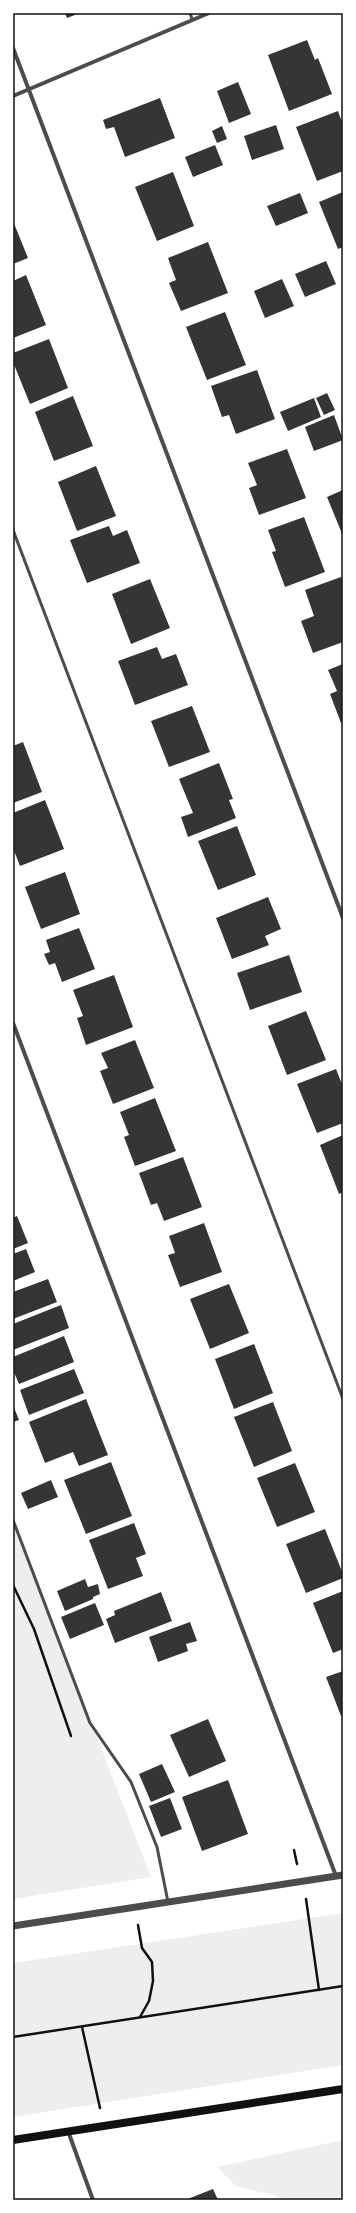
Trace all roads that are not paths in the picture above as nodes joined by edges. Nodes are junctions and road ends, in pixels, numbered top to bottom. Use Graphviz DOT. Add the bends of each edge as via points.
graph roads {
  1 [pos="190,13"];
  2 [pos="209,13"];
  3 [pos="192,19"];
  4 [pos="13,48"];
  5 [pos="29,90"];
  6 [pos="13,96"];
  7 [pos="13,530"];
  8 [pos="343,918"];
  9 [pos="13,1023"];
  10 [pos="343,1399"];
  11 [pos="13,1520"];
  12 [pos="340,1876"];
  13 [pos="168,1902"];
  14 [pos="13,1926"];
  15 [pos="343,2089"];
  16 [pos="68,2131"];
  17 [pos="13,2140"];
  18 [pos="94,2200"];
  1 -- 3 [label="lane"];
  2 -- 3 [label="street"];
  3 -- 5 [label="street"];
  4 -- 5 [label="street"];
  5 -- 6 [label="street"];
  5 -- 8 [label="street"];
  7 -- 10 [label="lane"];
  9 -- 12 [label="street"];
  11 -- 13 [label="lane" via="90,1723 131,1782 157,1848"];
  12 -- 13 [label="street"];
  13 -- 14 [label="street"];
  15 -- 16 [label="main road"];
  16 -- 17 [label="main road"];
  16 -- 18 [label="street"];
}
